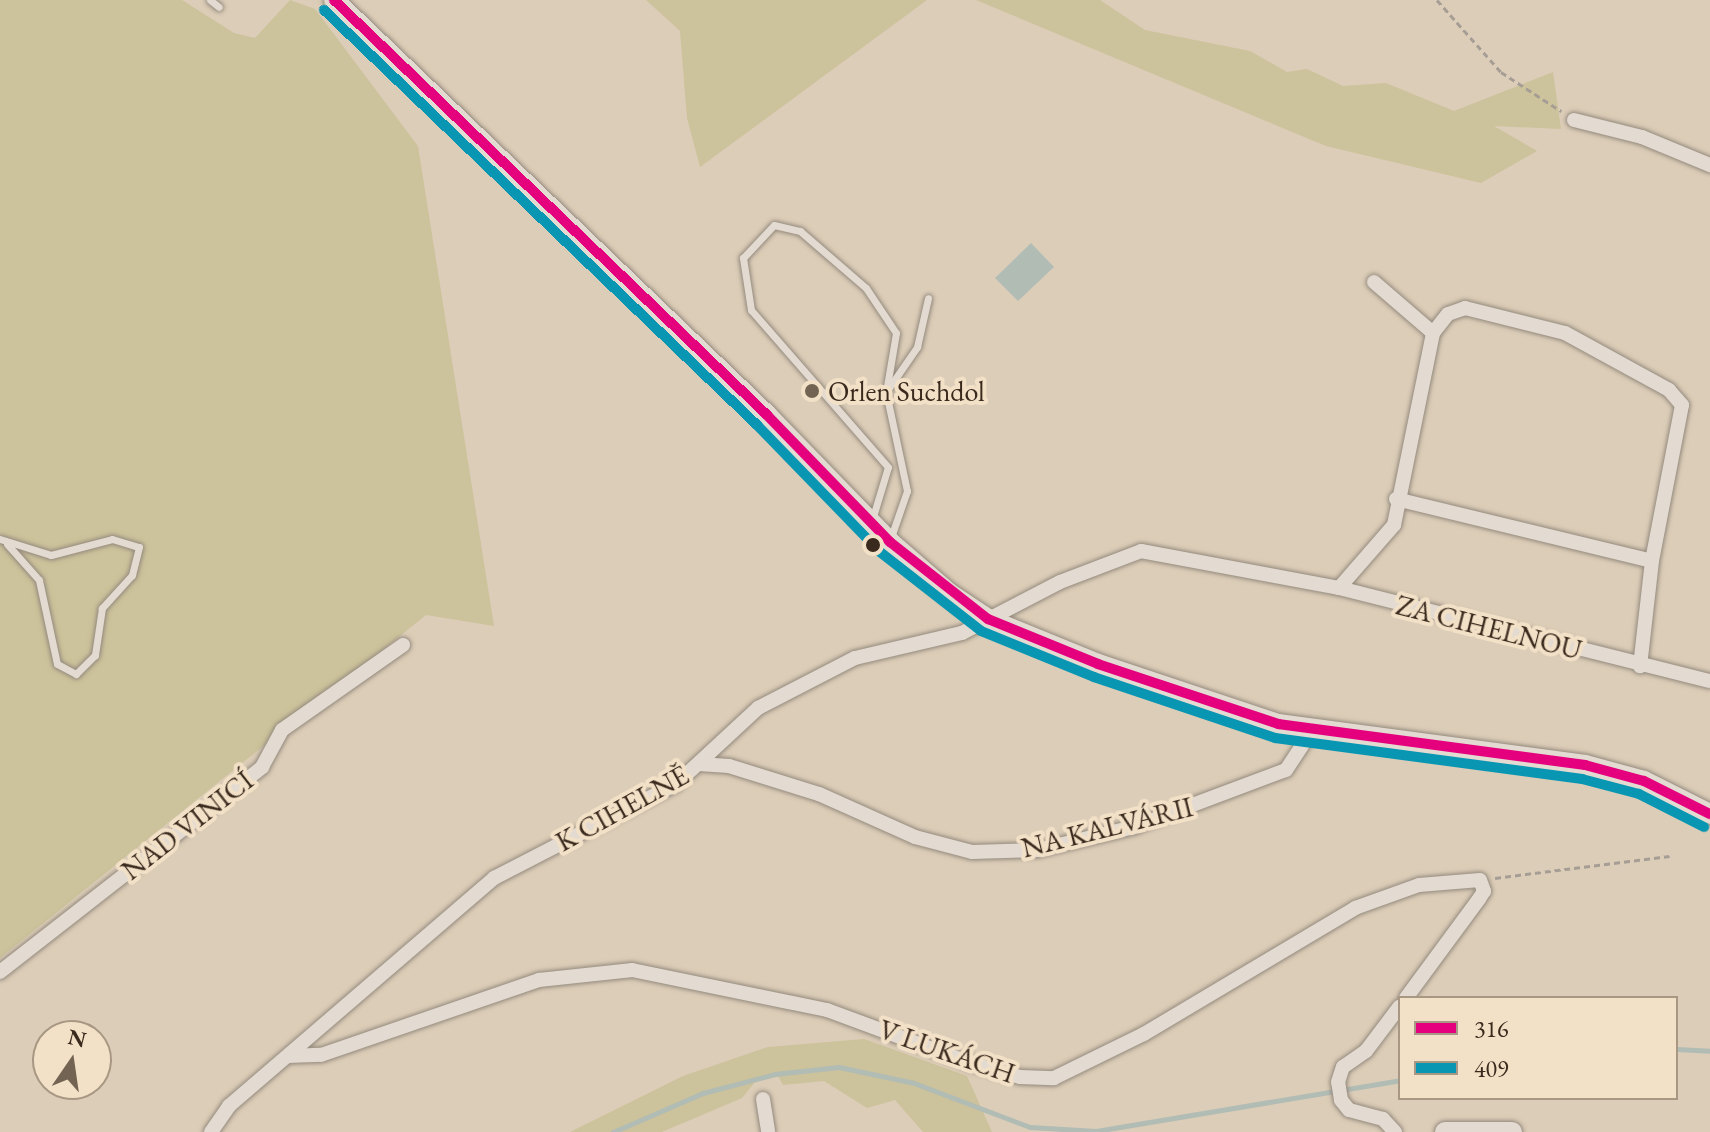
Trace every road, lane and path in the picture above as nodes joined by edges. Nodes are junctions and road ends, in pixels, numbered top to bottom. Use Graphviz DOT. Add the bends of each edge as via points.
graph roads {
  1 [pos="210,0"];
  2 [pos="334,0"];
  3 [pos="1437,0"];
  4 [pos="219,7"];
  5 [pos="1574,120"];
  6 [pos="1710,165"];
  7 [pos="1374,282"];
  8 [pos="928,298"];
  9 [pos="1433,333"];
  10 [pos="886,392"];
  11 [pos="1396,499"];
  12 [pos="871,522"];
  13 [pos="4,542"];
  14 [pos="890,542"];
  15 [pos="1652,561"];
  16 [pos="1339,588"];
  17 [pos="988,619"];
  18 [pos="403,645"];
  19 [pos="1640,666"];
  20 [pos="1710,681"];
  21 [pos="1311,732"];
  22 [pos="699,764"];
  23 [pos="1710,814"];
  24 [pos="1670,856"];
  25 [pos="1480,880"];
  26 [pos="0,972"];
  27 [pos="1407,996"];
  28 [pos="1398,1009"];
  29 [pos="288,1056"];
  30 [pos="763,1099"];
  31 [pos="211,1132"];
  32 [pos="768,1132"];
  33 [pos="1395,1132"];
  34 [pos="1445,1132"];
  35 [pos="1512,1132"];
  1 -- 4 [label="lane"];
  2 -- 12 [label="main road"];
  3 -- 5 [label="path" via="1501,72"];
  5 -- 6 [label="street" via="1642,137"];
  7 -- 9 [label="street"];
  8 -- 10 [label="lane" via="917,347"];
  9 -- 11 [label="street"];
  9 -- 15 [label="street" via="1448,314 1465,308 1565,333 1669,390 1682,405 1682,423"];
  10 -- 12 [label="lane" via="896,333 866,288 800,231 774,225 743,258 751,310 888,467"];
  10 -- 14 [label="lane" via="907,491"];
  11 -- 15 [label="street"];
  11 -- 16 [label="street" via="1394,525"];
  12 -- 14 [label="main road"];
  13 -- 13 [label="lane" via="39,580 57,664 76,674 95,655 102,608 132,575 139,547 112,539 51,555"];
  14 -- 17 [label="main road"];
  15 -- 19 [label="street"];
  16 -- 17 [label="street, ZA CIHELNOU" via="1141,551 1060,582"];
  16 -- 19 [label="street, ZA CIHELNOU"];
  17 -- 21 [label="main road" via="1227,709"];
  17 -- 22 [label="street, K CIHELNĚ" via="962,633 855,658 758,708"];
  18 -- 26 [label="street, NAD VINICÍ" via="282,730 262,767"];
  19 -- 20 [label="street, ZA CIHELNOU"];
  21 -- 22 [label="street, NA KALVÁRII" via="1286,770 1134,827 1038,850 972,852 915,837 819,794 729,766"];
  21 -- 23 [label="main road" via="1585,765 1644,781"];
  22 -- 29 [label="street, K CIHELNĚ" via="676,784 494,878"];
  24 -- 25 [label="path"];
  25 -- 27 [label="street" via="1484,891 1479,899"];
  25 -- 29 [label="street, V LUKÁCH" via="1419,885 1355,908 1144,1034 1054,1078 1020,1077 970,1063 827,1010 632,970 539,980 321,1055"];
  28 -- 33 [label="street" via="1366,1051 1343,1067 1338,1082 1349,1110 1383,1119"];
  29 -- 31 [label="street, K CIHELNĚ" via="229,1106"];
  30 -- 32 [label="street"];
  34 -- 35 [label="main road"];
}
